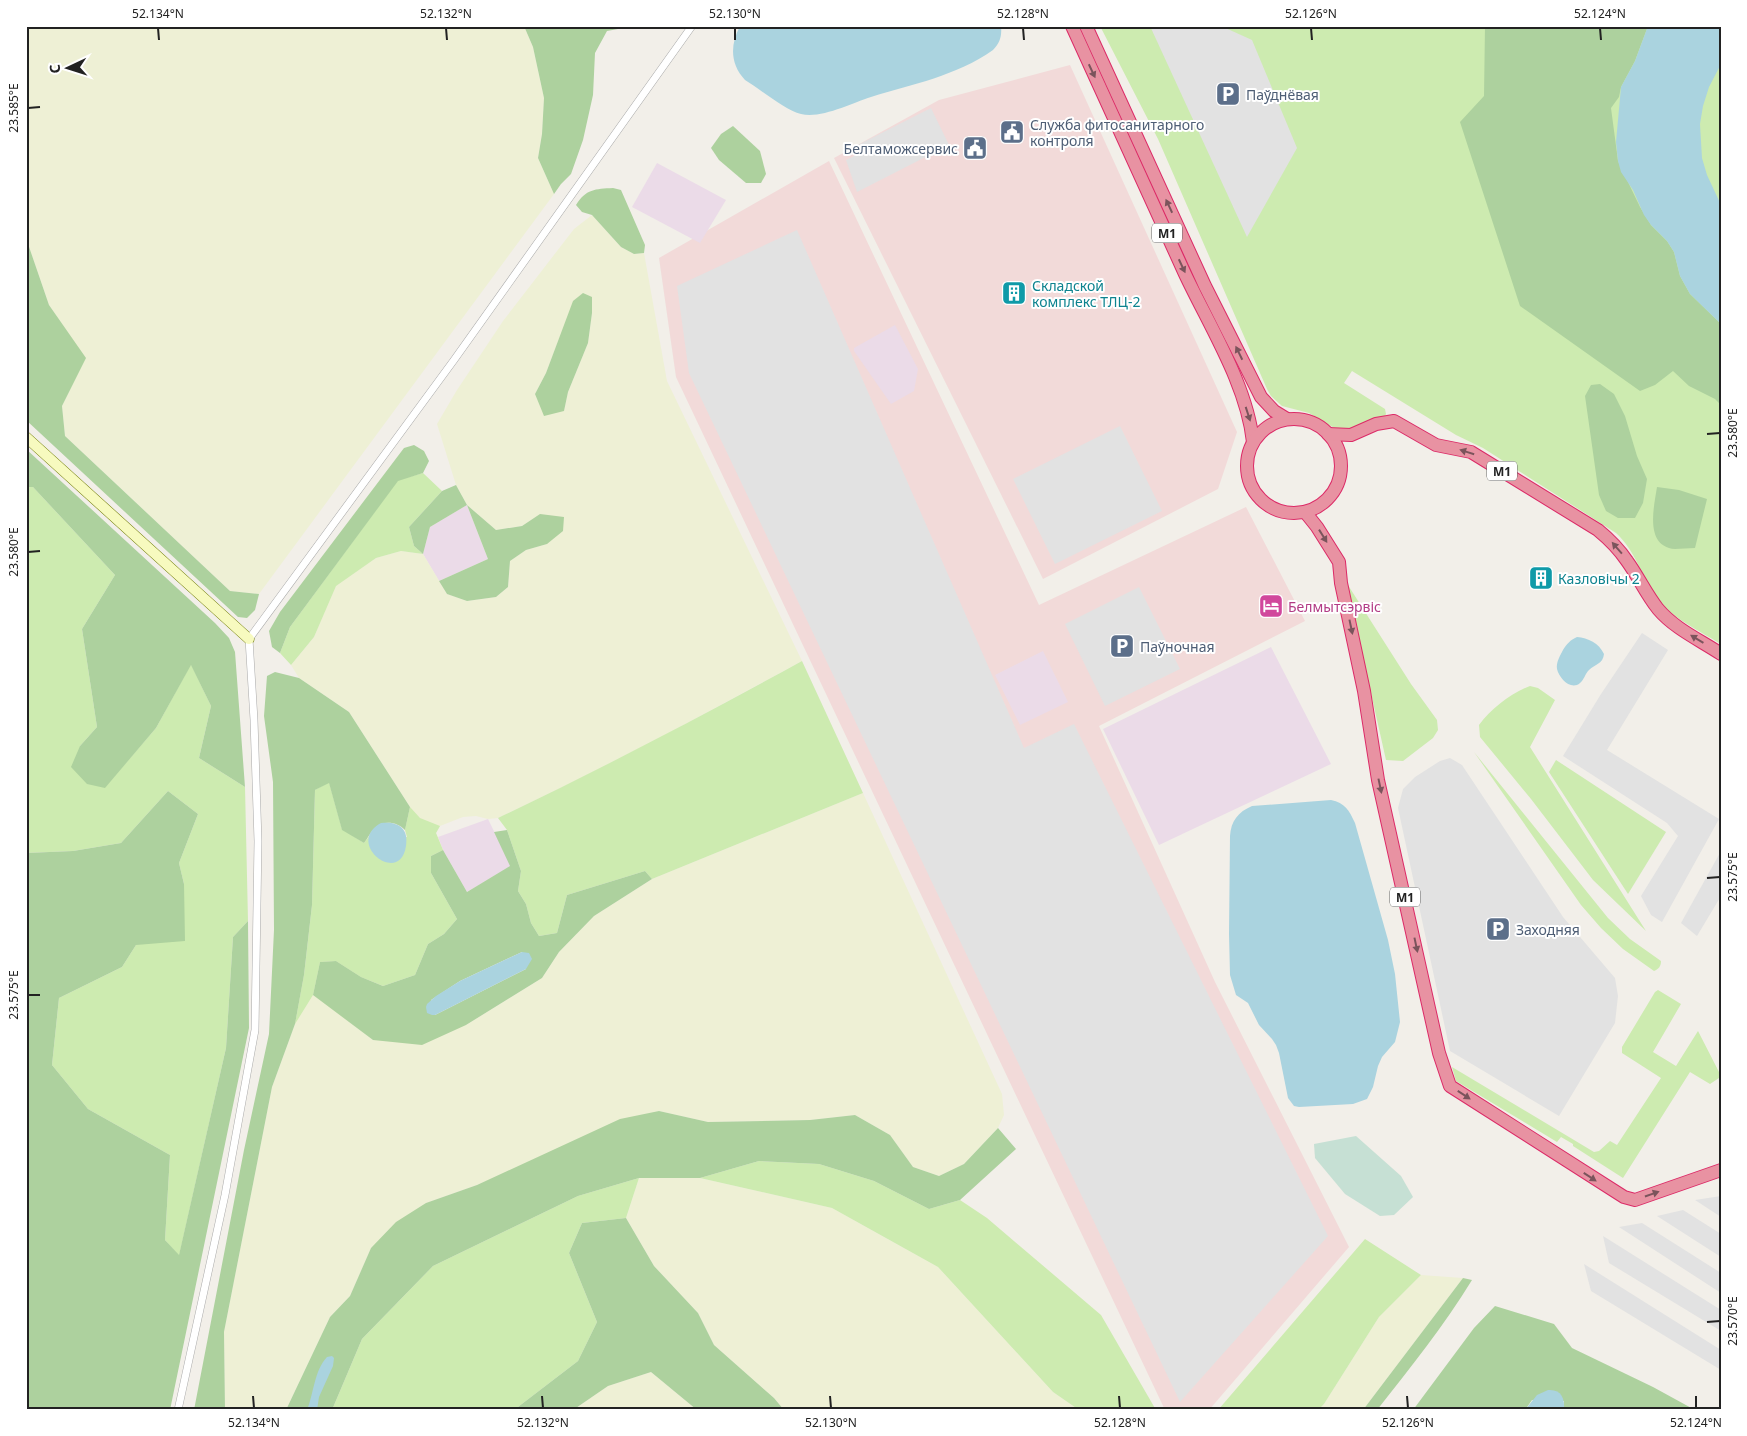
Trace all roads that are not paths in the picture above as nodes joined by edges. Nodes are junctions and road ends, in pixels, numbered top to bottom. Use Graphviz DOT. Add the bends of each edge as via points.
graph roads {
  1 [pos="692,26"];
  2 [pos="1072,26"];
  3 [pos="1086,26"];
  4 [pos="1287,419"];
  5 [pos="1328,434"];
  6 [pos="26,437"];
  7 [pos="1253,442"];
  8 [pos="1305,512"];
  9 [pos="249,639"];
  10 [pos="1721,654"];
  11 [pos="1721,1170"];
  12 [pos="178,1410"];
  1 -- 9 [label="street" via="454,360"];
  2 -- 7 [label="highway, М1, one-way" via="1223,350 1249,413"];
  4 -- 3 [label="highway, М1, one-way" via="1261,397 1205,286"];
  4 -- 5 [label="highway" via="1306,419 1318,424"];
  4 -- 7 [label="highway" via="1266,427"];
  5 -- 8 [label="highway" via="1340,453 1340,478 1327,500"];
  10 -- 5 [label="highway, М1, one-way" via="1666,618 1626,558 1598,530 1471,452 1436,445 1394,421 1351,434"];
  6 -- 9 [label="street"];
  7 -- 8 [label="highway, М1" via="1248,453 1247,470 1258,496 1279,511"];
  8 -- 11 [label="highway, М1, one-way" via="1339,562 1378,780 1438,1053 1450,1086 1624,1197 1635,1200"];
  9 -- 12 [label="street" via="258,841 255,1030 225,1195"];
}
